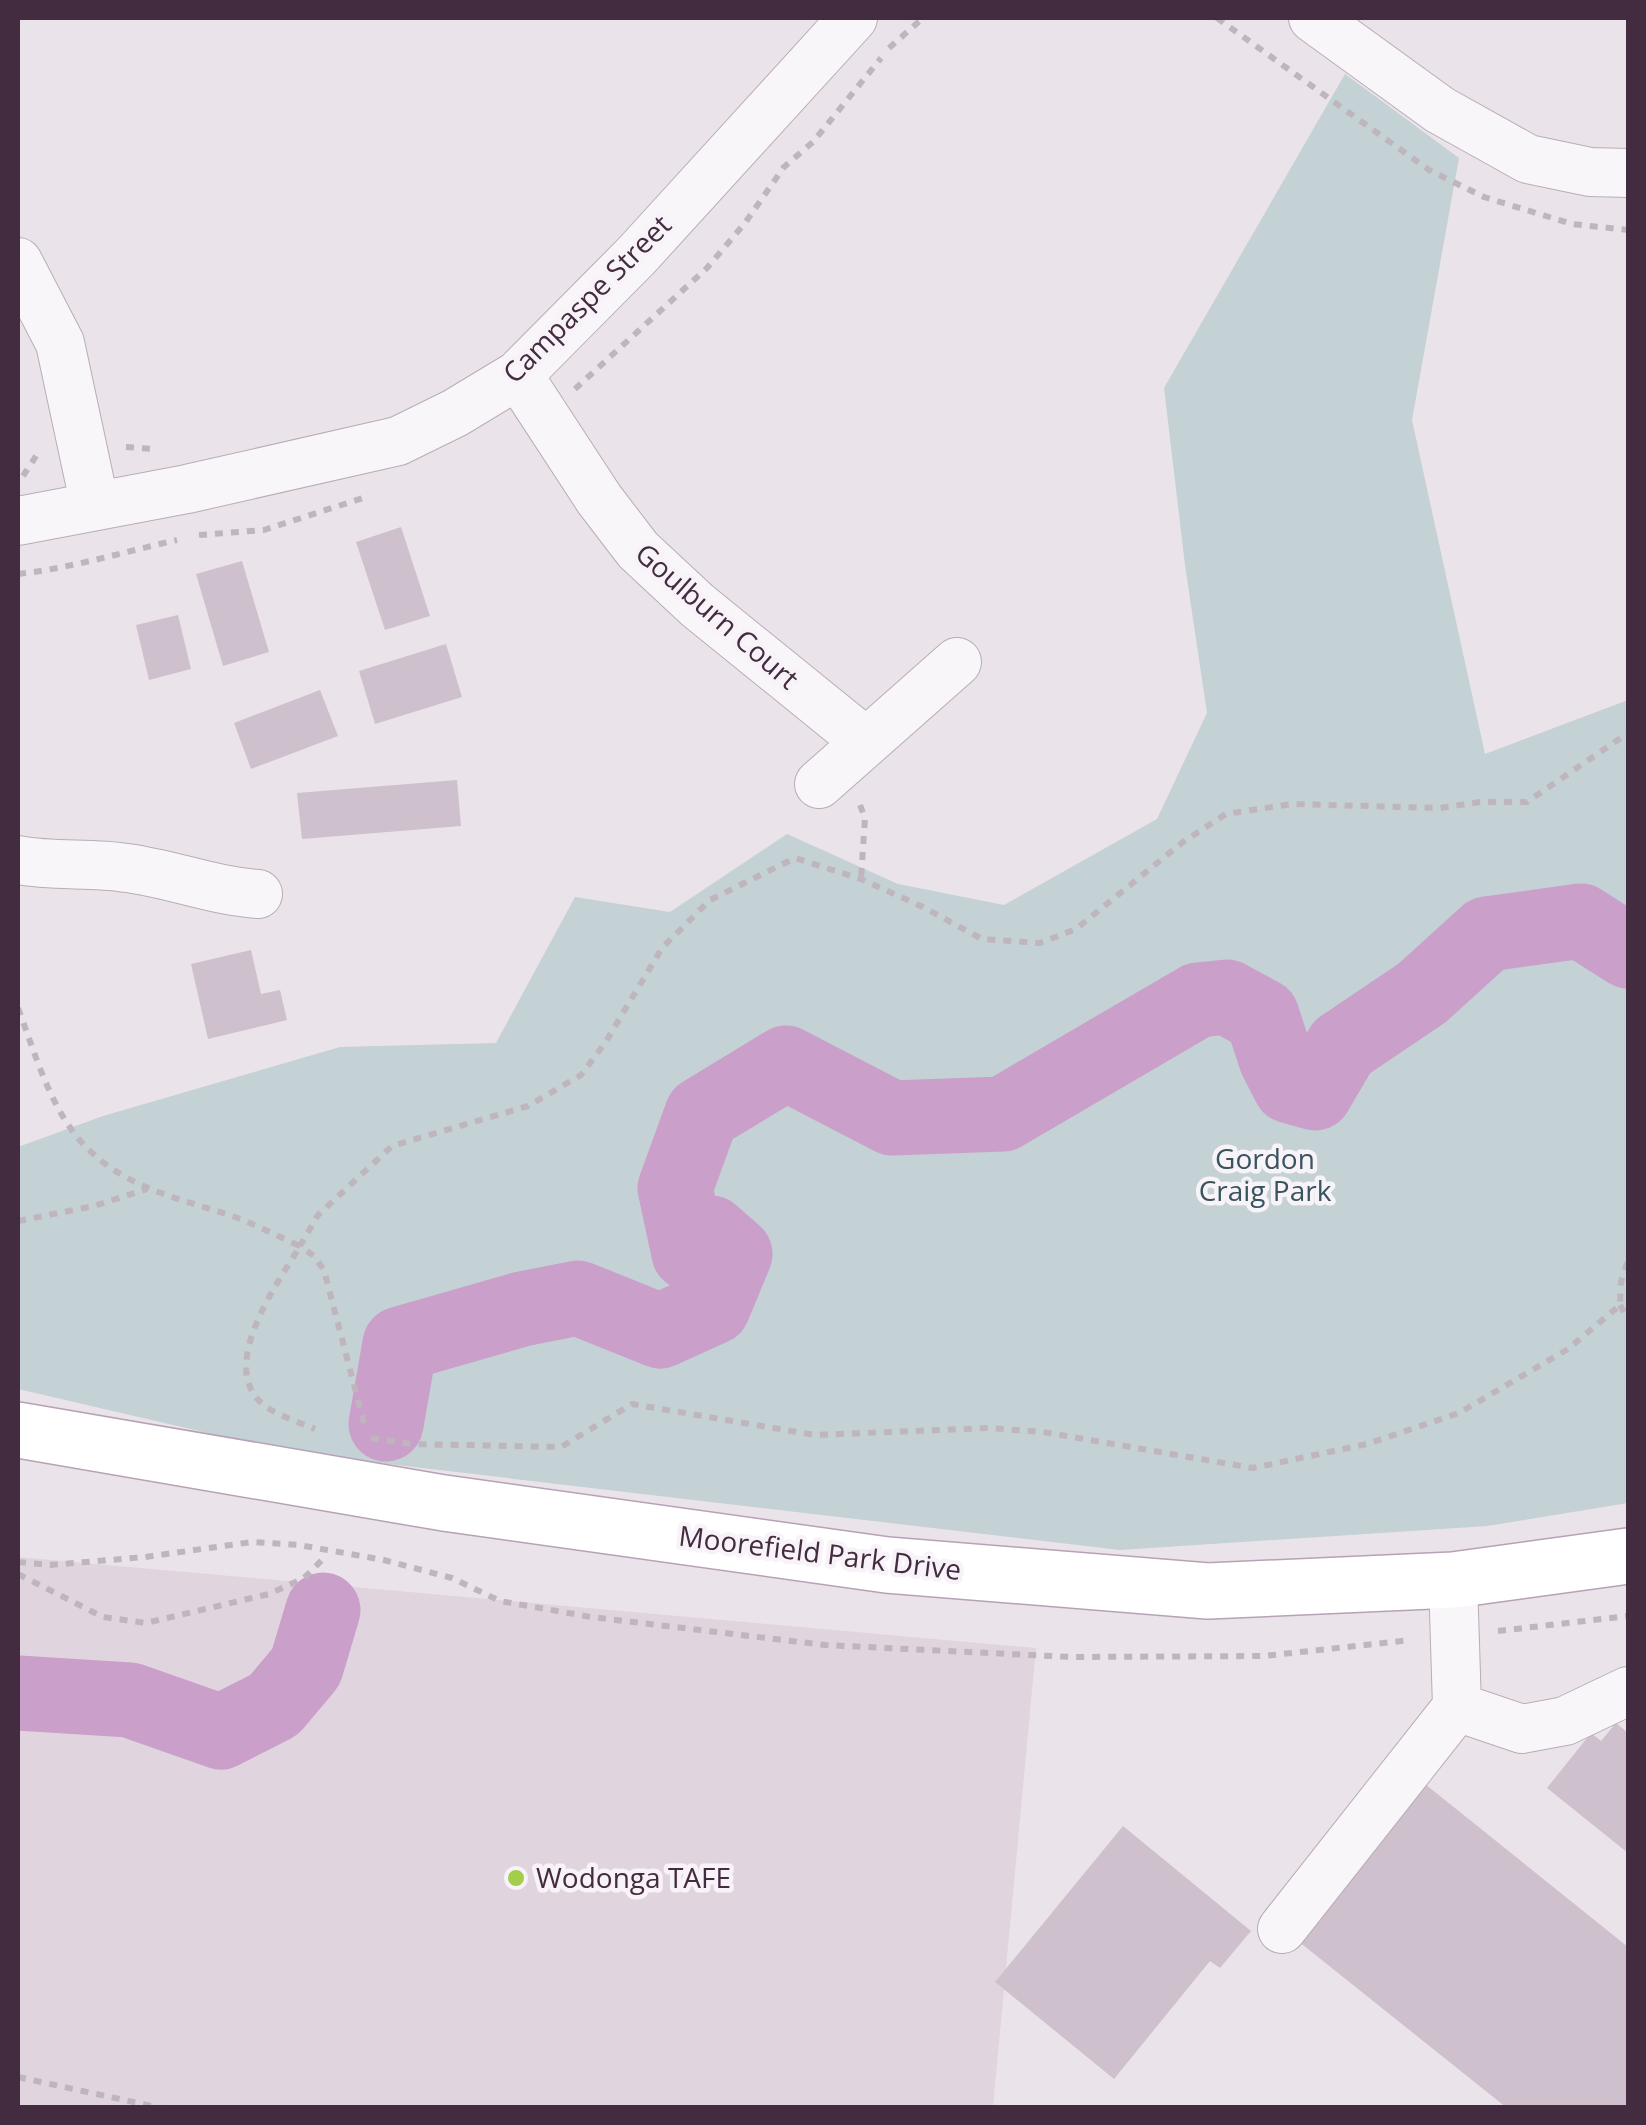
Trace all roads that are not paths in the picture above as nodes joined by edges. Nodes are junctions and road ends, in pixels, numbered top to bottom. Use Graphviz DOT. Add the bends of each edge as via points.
graph roads {
  1 [pos="853,18"];
  2 [pos="1313,18"];
  3 [pos="1628,173"];
  4 [pos="18,262"];
  5 [pos="518,375"];
  6 [pos="90,486"];
  7 [pos="18,521"];
  8 [pos="957,662"];
  9 [pos="18,860"];
  10 [pos="258,894"];
  11 [pos="18,1430"];
  12 [pos="1628,1556"];
  13 [pos="1453,1580"];
  14 [pos="1628,1690"];
  15 [pos="1457,1708"];
  16 [pos="1282,1930"];
  1 -- 5 [label="street, Campaspe Street"];
  2 -- 3 [label="street" via="1440,110 1528,158"];
  4 -- 6 [label="street" via="60,344"];
  5 -- 6 [label="street, Campaspe Street" via="398,441 186,489"];
  5 -- 8 [label="street, Goulburn Court" via="638,550 842,763"];
  6 -- 7 [label="street, Campaspe Street"];
  9 -- 10 [label="street" via="126,868"];
  11 -- 13 [label="main road, Moorefield Park Drive" via="444,1503 887,1565 1208,1591"];
  12 -- 13 [label="main road, Moorefield Park Drive"];
  13 -- 15 [label="street"];
  14 -- 15 [label="street" via="1565,1720 1522,1729"];
  15 -- 16 [label="street"];
}
